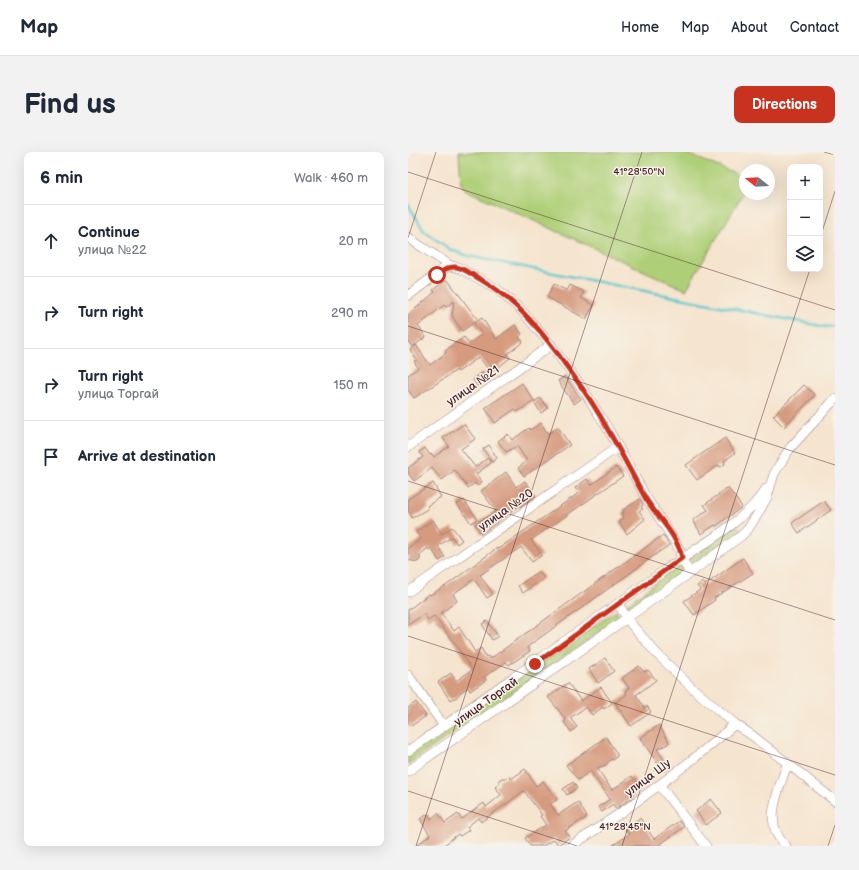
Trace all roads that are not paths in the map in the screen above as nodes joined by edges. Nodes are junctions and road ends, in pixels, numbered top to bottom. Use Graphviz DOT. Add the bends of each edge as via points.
graph roads {
  1 [pos="408,237"];
  2 [pos="451,266"];
  3 [pos="408,296"];
  4 [pos="552,345"];
  5 [pos="835,399"];
  6 [pos="408,446"];
  7 [pos="618,447"];
  8 [pos="771,481"];
  9 [pos="682,558"];
  10 [pos="690,573"];
  11 [pos="408,592"];
  12 [pos="618,604"];
  13 [pos="627,618"];
  14 [pos="408,675"];
  15 [pos="735,724"];
  16 [pos="444,726"];
  17 [pos="408,751"];
  18 [pos="787,764"];
  19 [pos="408,771"];
  20 [pos="660,786"];
  21 [pos="835,801"];
  22 [pos="571,846"];
  23 [pos="706,846"];
  24 [pos="786,846"];
  1 -- 2 [label="street"];
  2 -- 3 [label="street" via="443,269"];
  2 -- 4 [label="street" via="460,268 497,289 521,310"];
  4 -- 6 [label="street, улица №21"];
  4 -- 7 [label="street" via="585,392"];
  5 -- 8 [label="street, улица Торгай" via="791,447"];
  7 -- 9 [label="street" via="646,499 674,540"];
  7 -- 11 [label="street, улица №20"];
  8 -- 9 [label="street, улица Торгай" via="746,513"];
  8 -- 10 [label="street, улица Торгай" via="764,503 748,529"];
  9 -- 10 [label="street"];
  9 -- 12 [label="street, улица Торгай"];
  10 -- 13 [label="street, улица Торгай"];
  12 -- 13 [label="street"];
  12 -- 16 [label="street, улица Торгай"];
  13 -- 15 [label="street" via="657,654"];
  13 -- 19 [label="street, улица Торгай"];
  14 -- 16 [label="street"];
  15 -- 18 [label="street"];
  15 -- 20 [label="street, улица Шу"];
  16 -- 17 [label="street, улица Торгай"];
  18 -- 21 [label="street"];
  18 -- 24 [label="street" via="772,820 777,834"];
  20 -- 22 [label="street, улица Шу"];
  20 -- 23 [label="street"];
}
